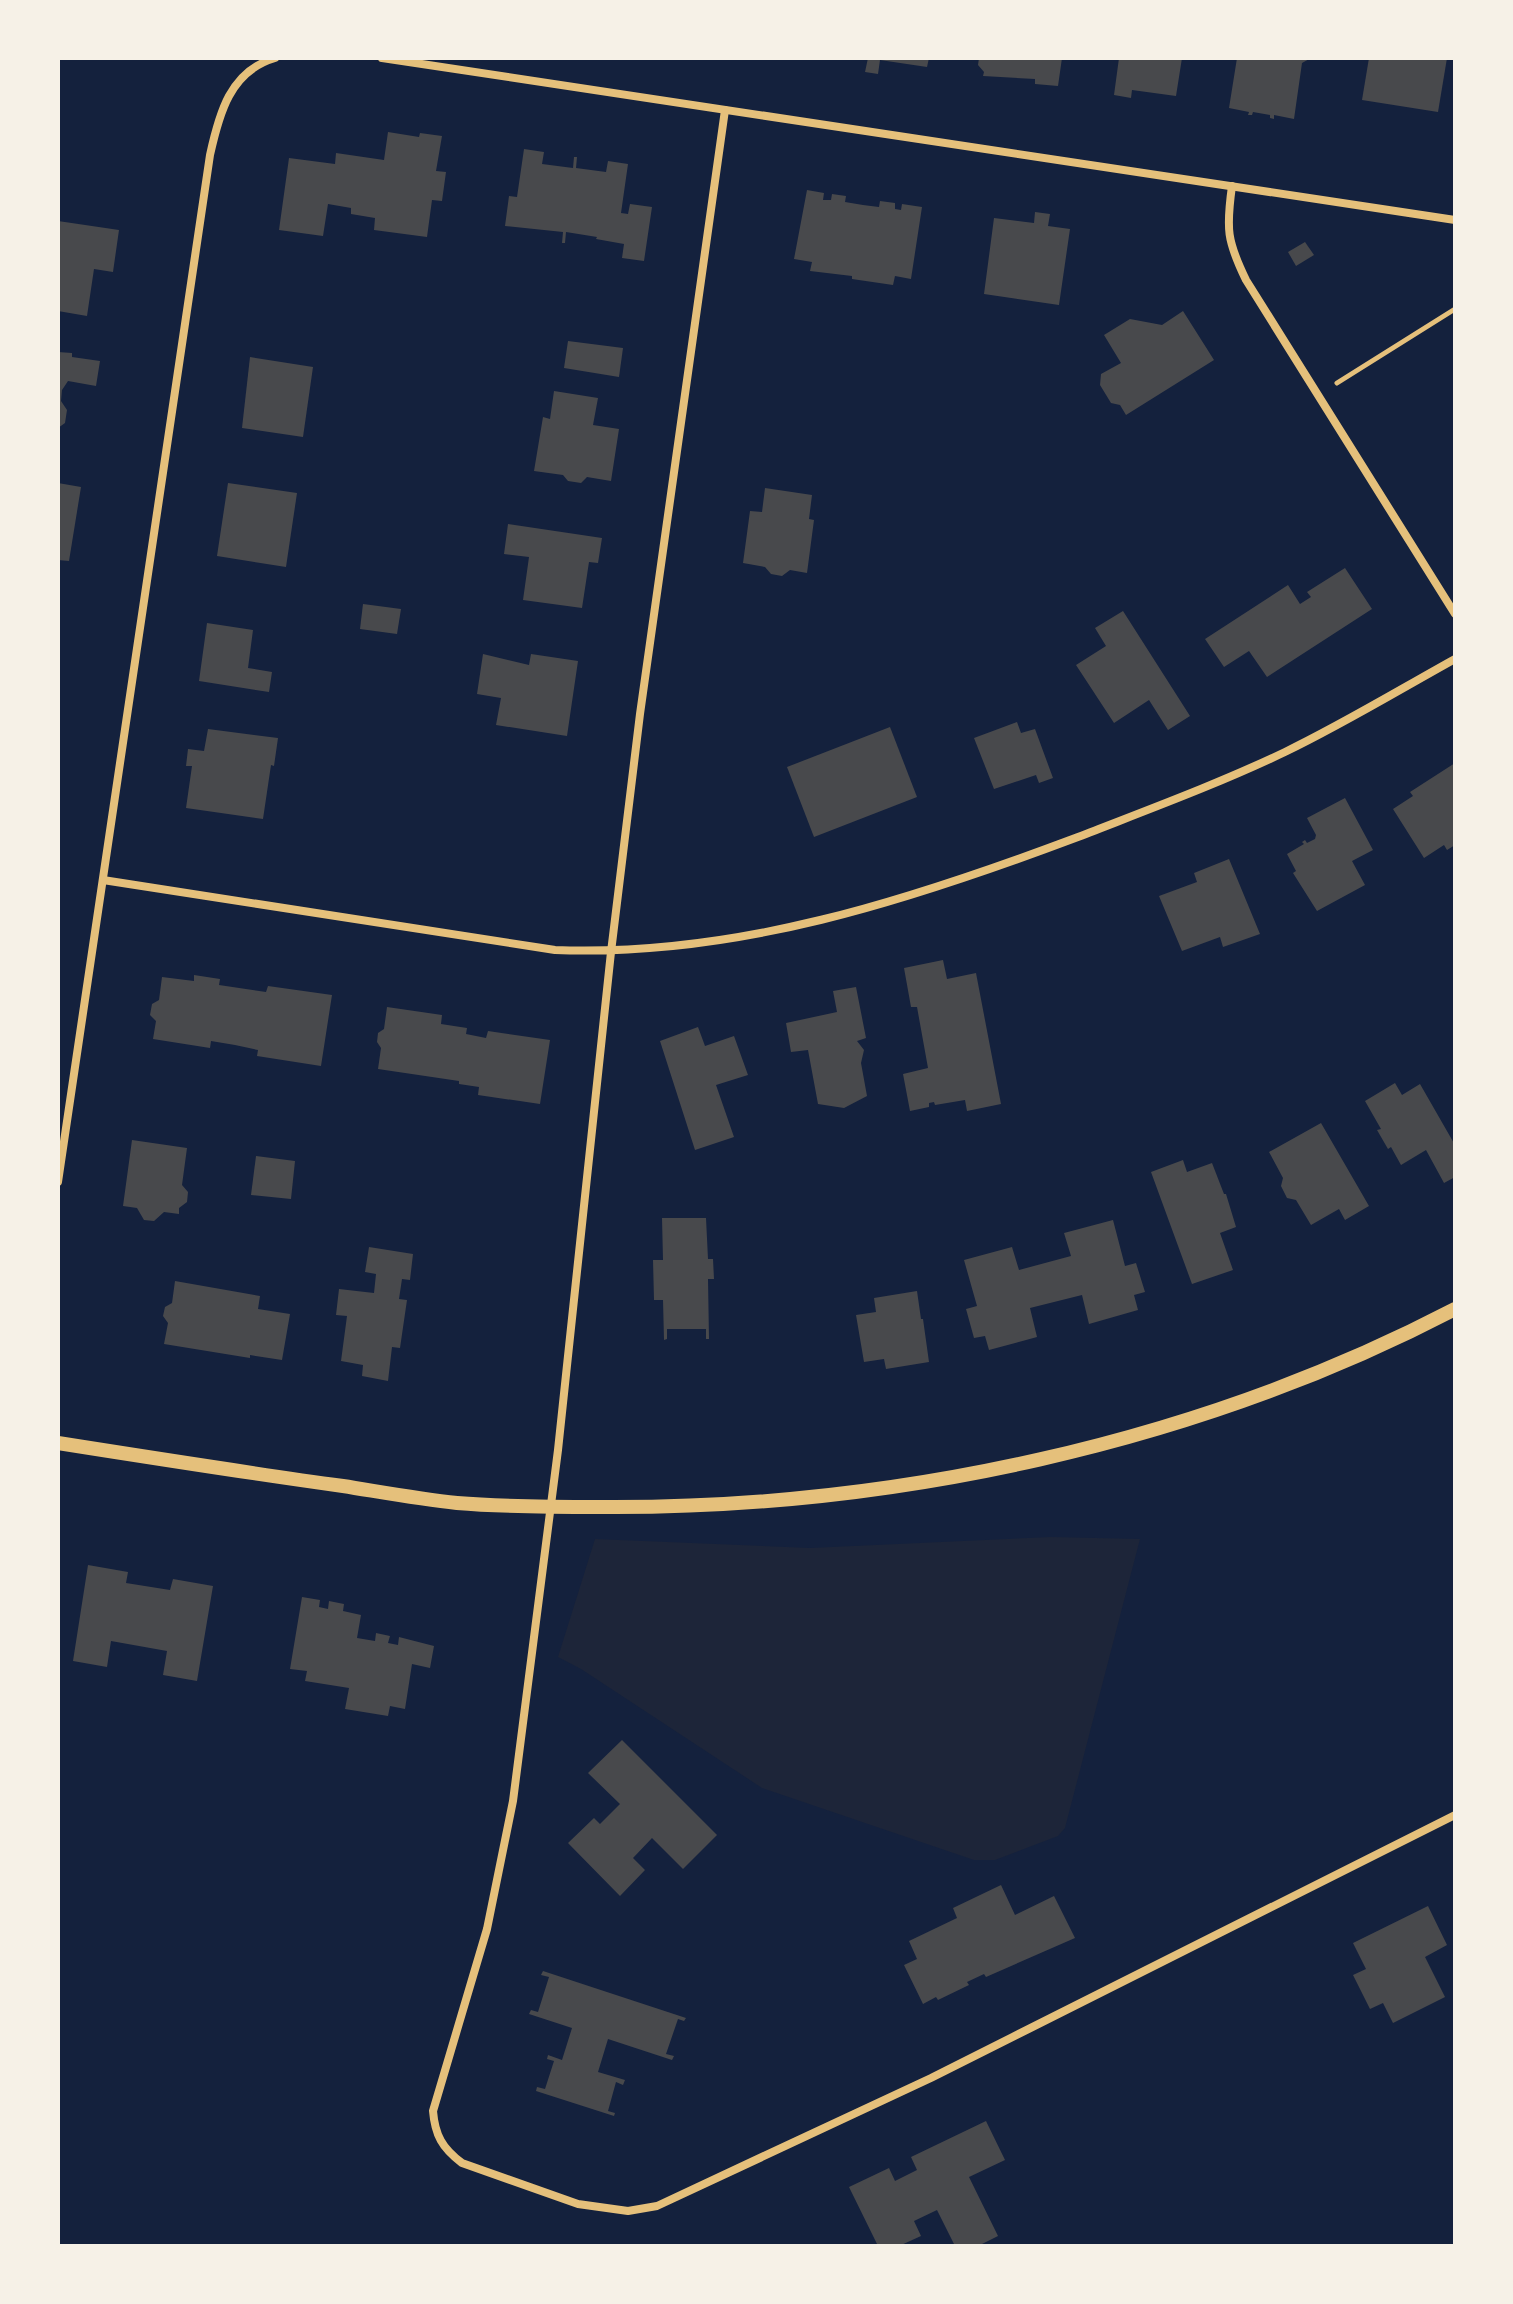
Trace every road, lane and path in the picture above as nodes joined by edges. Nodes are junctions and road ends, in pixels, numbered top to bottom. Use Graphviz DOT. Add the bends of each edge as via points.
graph roads {
  1 [pos="275,58"];
  2 [pos="382,58"];
  3 [pos="725,110"];
  4 [pos="1232,186"];
  5 [pos="1455,220"];
  6 [pos="1455,309"];
  7 [pos="1318,396"];
  8 [pos="1455,614"];
  9 [pos="1455,659"];
  10 [pos="103,880"];
  11 [pos="611,952"];
  12 [pos="58,1182"];
  13 [pos="1455,1309"];
  14 [pos="58,1443"];
  15 [pos="550,1507"];
  16 [pos="1455,1815"];
  1 -- 10 [label="street" via="248,72 231,89 210,155"];
  2 -- 3 [label="street"];
  3 -- 4 [label="street"];
  3 -- 11 [label="street"];
  4 -- 5 [label="street"];
  4 -- 7 [label="street" via="1227,225 1231,250"];
  6 -- 7 [label="path"];
  7 -- 8 [label="street"];
  9 -- 11 [label="street" via="1286,752 971,877 764,932"];
  10 -- 11 [label="street" via="555,950"];
  10 -- 12 [label="street"];
  11 -- 15 [label="street"];
  13 -- 15 [label="street" via="1335,1364 1200,1414 986,1470 874,1490 766,1501 679,1508"];
  14 -- 15 [label="street" via="458,1503"];
  15 -- 16 [label="street" via="505,1844 487,1929 433,2111 434,2130 446,2151 462,2163 578,2204 628,2211 657,2206 931,2078"];
}
